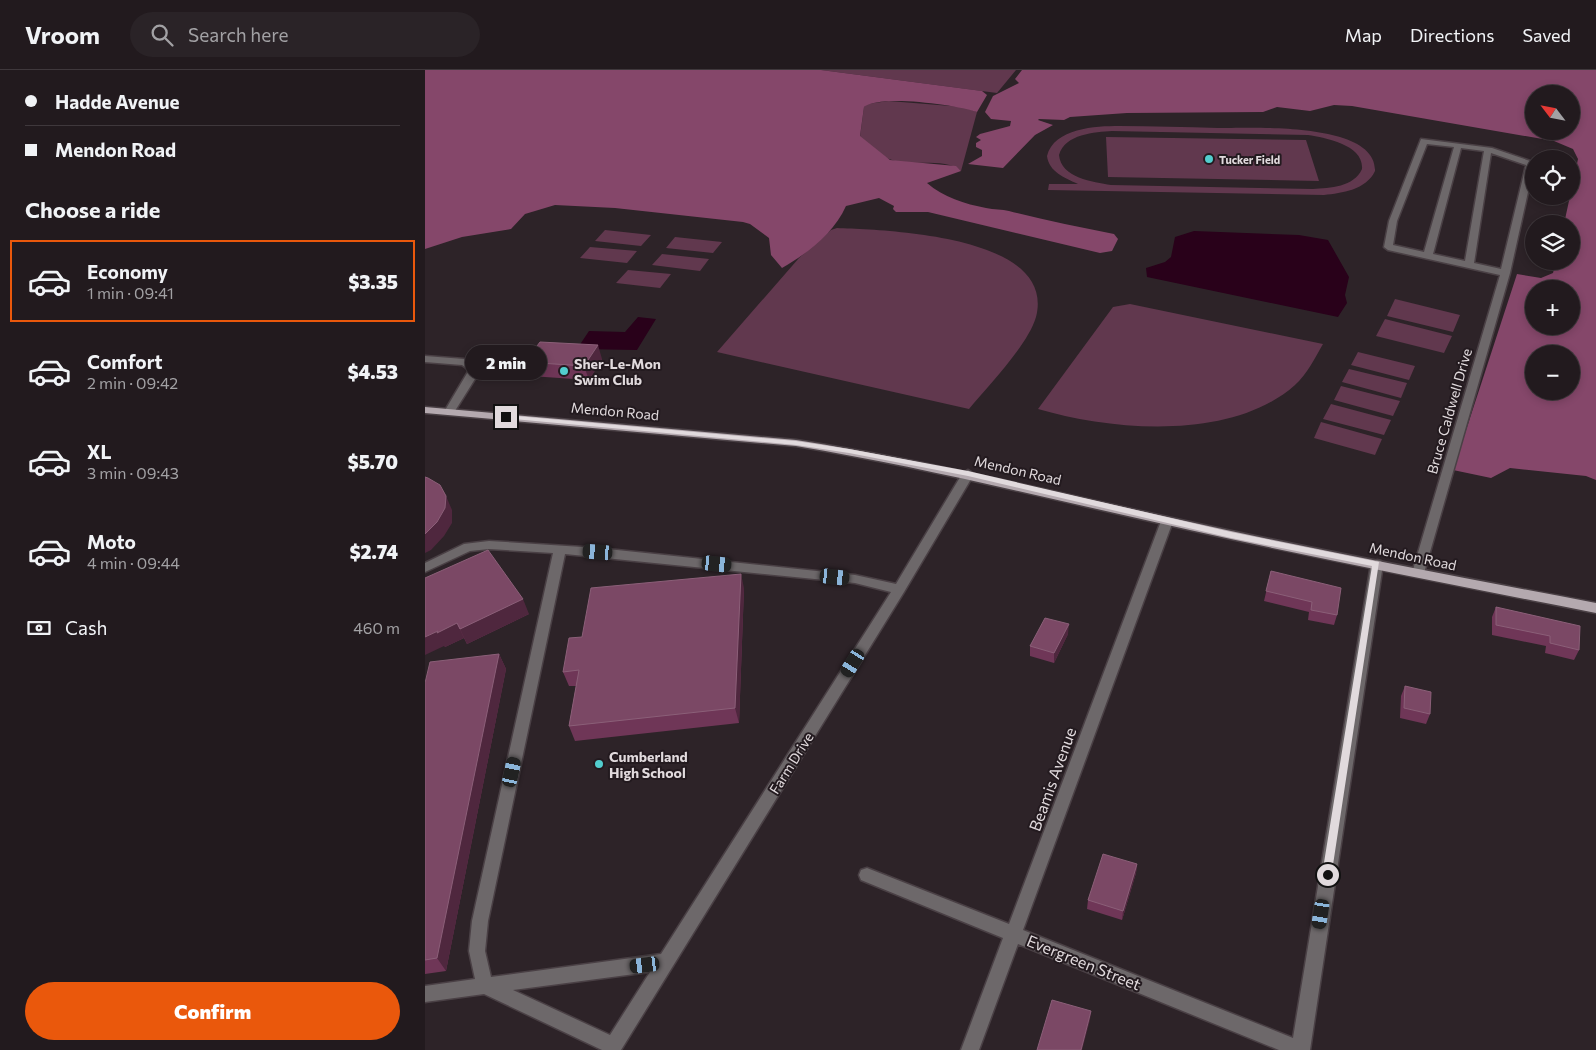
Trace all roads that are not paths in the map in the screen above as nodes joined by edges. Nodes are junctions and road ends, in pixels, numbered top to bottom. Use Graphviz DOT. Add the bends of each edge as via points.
graph roads {
  1 [pos="1458,146"];
  2 [pos="1488,150"];
  3 [pos="1429,255"];
  4 [pos="1469,264"];
  5 [pos="1505,273"];
  6 [pos="425,359"];
  7 [pos="425,410"];
  8 [pos="449,412"];
  9 [pos="968,474"];
  10 [pos="1167,521"];
  11 [pos="561,550"];
  12 [pos="1377,564"];
  13 [pos="425,568"];
  14 [pos="1418,573"];
  15 [pos="899,589"];
  16 [pos="1596,608"];
  17 [pos="867,875"];
  18 [pos="1013,934"];
  19 [pos="664,962"];
  20 [pos="485,986"];
  21 [pos="425,994"];
  22 [pos="612,1048"];
  23 [pos="969,1050"];
  24 [pos="1300,1050"];
  1 -- 2 [label="street"];
  1 -- 3 [label="street"];
  1 -- 3 [label="street" via="1424,141 1393,221 1388,247"];
  2 -- 4 [label="street"];
  2 -- 5 [label="street, Bruce Caldwell Drive" via="1515,156 1530,164"];
  3 -- 4 [label="street"];
  4 -- 5 [label="street"];
  5 -- 14 [label="street, Bruce Caldwell Drive"];
  6 -- 8 [label="street" via="464,362 474,368"];
  7 -- 8 [label="main road, Mendon Road"];
  8 -- 9 [label="main road, Mendon Road" via="796,443"];
  9 -- 10 [label="main road, Mendon Road"];
  9 -- 15 [label="street, Farm Drive"];
  10 -- 12 [label="main road, Mendon Road"];
  10 -- 18 [label="street, Beamis Avenue"];
  11 -- 13 [label="street" via="489,545 468,547"];
  11 -- 15 [label="street" via="855,579"];
  11 -- 20 [label="street" via="480,921 477,951"];
  12 -- 14 [label="main road, Mendon Road"];
  12 -- 24 [label="street"];
  14 -- 16 [label="main road, Mendon Road"];
  15 -- 19 [label="street, Farm Drive"];
  17 -- 18 [label="street, Evergreen Street"];
  18 -- 23 [label="street, Beamis Avenue"];
  18 -- 24 [label="street, Evergreen Street"];
  19 -- 20 [label="street"];
  19 -- 22 [label="street, Farm Drive"];
  20 -- 21 [label="street"];
  20 -- 22 [label="street"];
}
